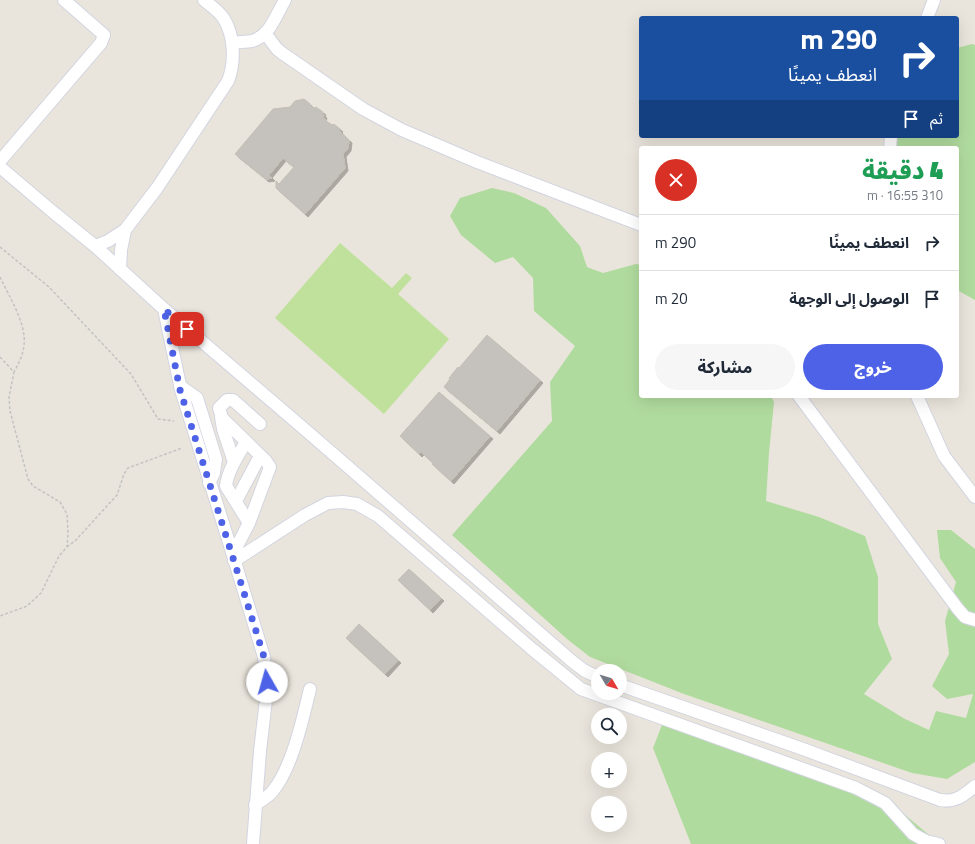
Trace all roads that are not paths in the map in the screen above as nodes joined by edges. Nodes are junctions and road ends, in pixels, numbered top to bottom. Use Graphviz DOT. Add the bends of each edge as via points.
graph roads {
  1 [pos="64,0"];
  2 [pos="204,0"];
  3 [pos="285,0"];
  4 [pos="934,0"];
  5 [pos="928,16"];
  6 [pos="265,33"];
  7 [pos="232,42"];
  8 [pos="0,161"];
  9 [pos="0,167"];
  10 [pos="639,224"];
  11 [pos="125,230"];
  12 [pos="95,246"];
  13 [pos="120,269"];
  14 [pos="164,309"];
  15 [pos="800,398"];
  16 [pos="918,398"];
  17 [pos="221,415"];
  18 [pos="260,424"];
  19 [pos="246,442"];
  20 [pos="260,456"];
  21 [pos="234,462"];
  22 [pos="975,497"];
  23 [pos="236,501"];
  24 [pos="249,523"];
  25 [pos="233,556"];
  26 [pos="975,620"];
  27 [pos="591,674"];
  28 [pos="627,687"];
  29 [pos="310,689"];
  30 [pos="975,786"];
  31 [pos="255,805"];
  32 [pos="253,844"];
  33 [pos="938,844"];
  1 -- 8 [label="street" via="104,35 101,43"];
  2 -- 7 [label="street" via="224,19"];
  3 -- 6 [label="street"];
  4 -- 5 [label="street"];
  6 -- 7 [label="street" via="252,40"];
  6 -- 10 [label="street" via="282,53 375,117 477,162"];
  7 -- 11 [label="street" via="228,81"];
  9 -- 12 [label="street"];
  11 -- 12 [label="street"];
  11 -- 13 [label="street"];
  12 -- 13 [label="street"];
  13 -- 14 [label="street"];
  14 -- 25 [label="street" via="180,386"];
  14 -- 27 [label="street" via="573,662"];
  15 -- 26 [label="street" via="958,609 965,617"];
  16 -- 22 [label="street" via="944,456"];
  17 -- 18 [label="street" via="219,408 226,400 233,400"];
  17 -- 19 [label="street"];
  17 -- 21 [label="street"];
  19 -- 20 [label="street"];
  19 -- 21 [label="street"];
  20 -- 23 [label="street"];
  20 -- 24 [label="street" via="270,467"];
  21 -- 23 [label="street" via="226,486"];
  23 -- 24 [label="street"];
  24 -- 25 [label="street"];
  25 -- 31 [label="street" via="264,657 266,674 267,691"];
  25 -- 33 [label="street" via="328,504 357,504 378,516 532,650 581,689 856,788 885,803 913,834"];
  28 -- 30 [label="street" via="940,800 955,800"];
  29 -- 31 [label="street" via="301,727 284,772 272,792"];
  31 -- 32 [label="street"];
}
